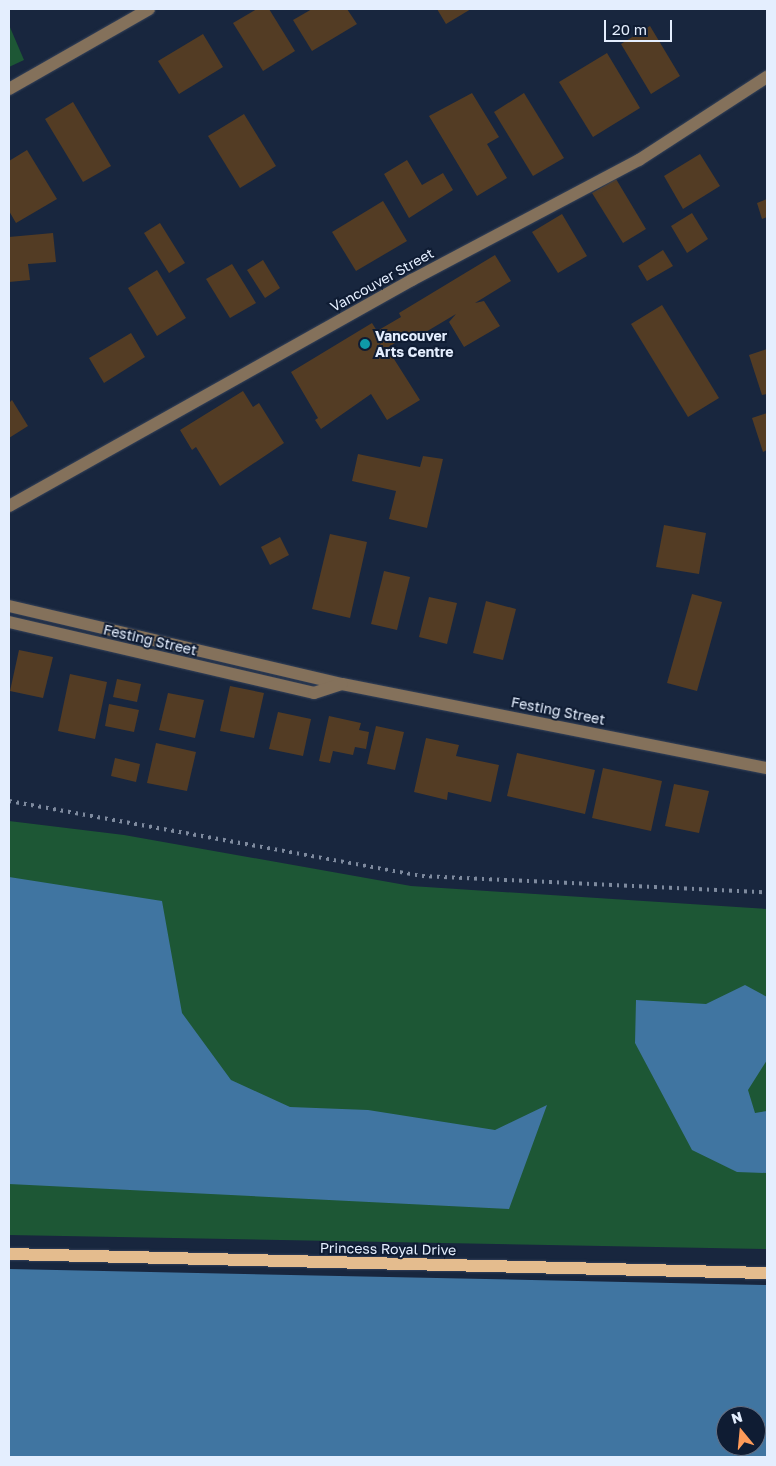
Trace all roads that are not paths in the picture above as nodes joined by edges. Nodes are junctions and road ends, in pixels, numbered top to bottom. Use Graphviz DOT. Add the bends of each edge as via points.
graph roads {
  1 [pos="149,9"];
  2 [pos="767,77"];
  3 [pos="9,88"];
  4 [pos="9,506"];
  5 [pos="9,606"];
  6 [pos="9,622"];
  7 [pos="342,684"];
  8 [pos="767,768"];
  9 [pos="9,1254"];
  10 [pos="767,1274"];
  1 -- 3 [label="street"];
  2 -- 4 [label="street, Vancouver Street" via="639,160 412,280"];
  5 -- 7 [label="street, Festing Street"];
  6 -- 7 [label="street, Festing Street" via="314,693"];
  7 -- 8 [label="street, Festing Street"];
  9 -- 10 [label="main road, Princess Royal Drive"];
}
